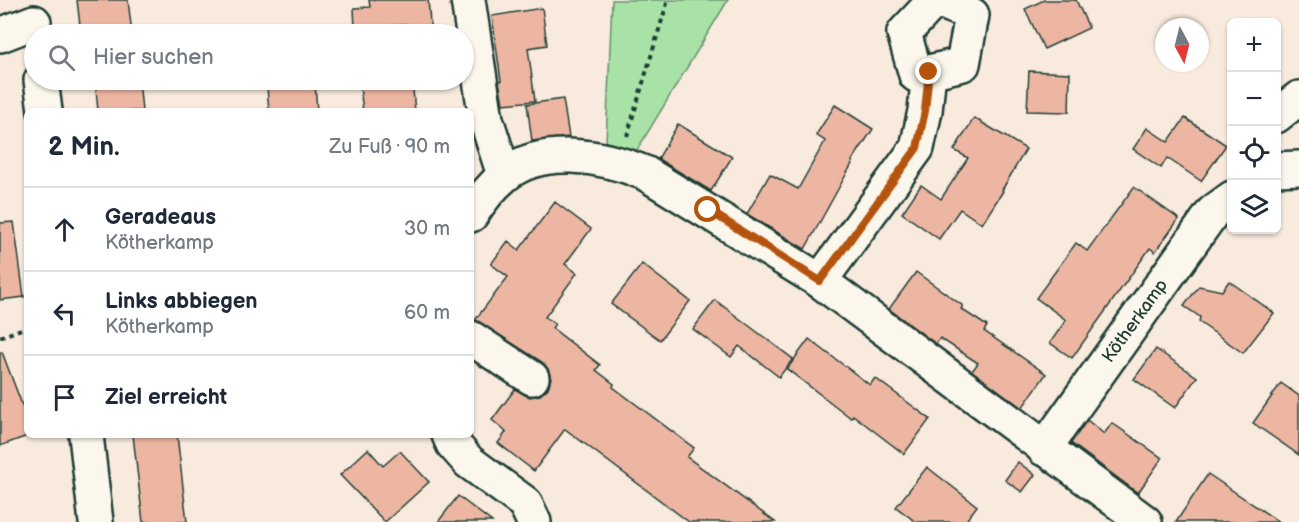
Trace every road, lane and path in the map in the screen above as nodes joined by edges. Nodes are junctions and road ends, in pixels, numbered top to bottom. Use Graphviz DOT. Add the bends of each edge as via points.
graph roads {
  1 [pos="468,0"];
  2 [pos="668,0"];
  3 [pos="937,0"];
  4 [pos="34,19"];
  5 [pos="470,24"];
  6 [pos="0,35"];
  7 [pos="474,65"];
  8 [pos="929,72"];
  9 [pos="42,90"];
  10 [pos="1299,99"];
  11 [pos="45,108"];
  12 [pos="1281,112"];
  13 [pos="479,120"];
  14 [pos="619,163"];
  15 [pos="1299,168"];
  16 [pos="1281,169"];
  17 [pos="504,175"];
  18 [pos="1227,202"];
  19 [pos="474,211"];
  20 [pos="820,281"];
  21 [pos="24,328"];
  22 [pos="0,337"];
  23 [pos="474,340"];
  24 [pos="532,378"];
  25 [pos="86,438"];
  26 [pos="450,438"];
  27 [pos="1044,448"];
  28 [pos="96,522"];
  29 [pos="534,522"];
  30 [pos="1145,522"];
  1 -- 5 [label="street"];
  2 -- 14 [label="path"];
  3 -- 8 [label="street" via="904,33 916,75"];
  3 -- 8 [label="street" via="972,15 963,64"];
  4 -- 6 [label="street"];
  7 -- 13 [label="street"];
  8 -- 20 [label="street" via="917,148"];
  9 -- 11 [label="street"];
  10 -- 12 [label="street"];
  13 -- 17 [label="street"];
  14 -- 17 [label="street" via="551,156 526,162"];
  14 -- 20 [label="street" via="645,173"];
  15 -- 16 [label="street"];
  17 -- 19 [label="street"];
  18 -- 27 [label="street, Kötherkamp" via="1213,212"];
  20 -- 27 [label="street"];
  21 -- 22 [label="path"];
  23 -- 24 [label="street"];
  25 -- 28 [label="street"];
  26 -- 29 [label="street" via="469,462 525,503"];
  27 -- 30 [label="street"];
}
